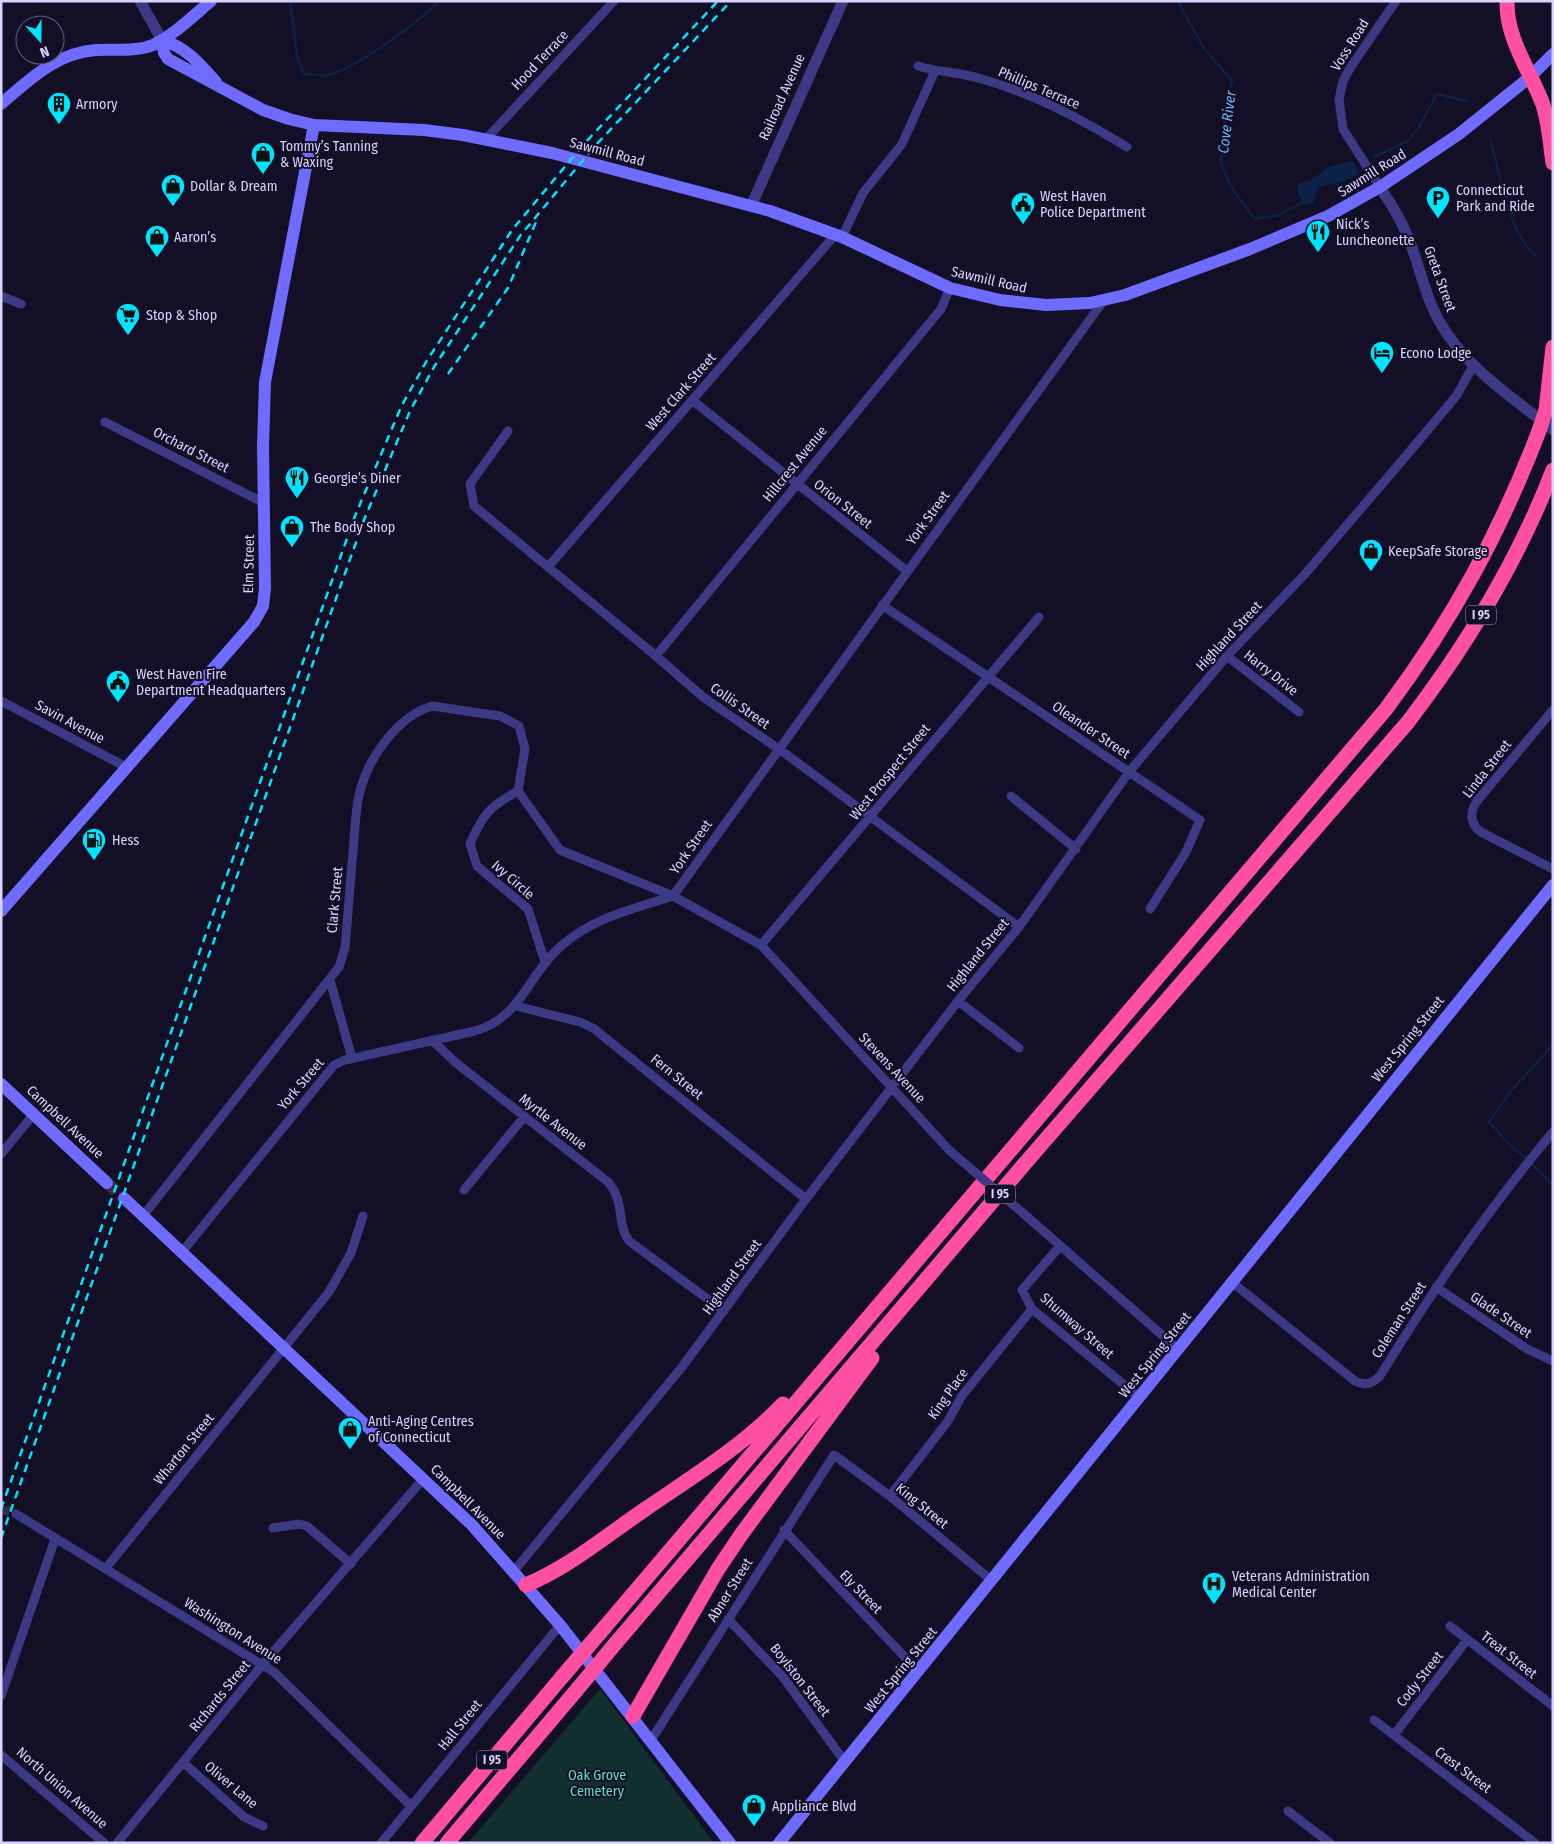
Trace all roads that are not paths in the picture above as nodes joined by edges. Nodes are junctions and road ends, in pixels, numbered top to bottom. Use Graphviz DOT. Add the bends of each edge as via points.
graph roads {
  1 [pos="140,1"];
  2 [pos="211,1"];
  3 [pos="614,1"];
  4 [pos="843,1"];
  5 [pos="1396,1"];
  6 [pos="1507,1"];
  7 [pos="162,40"];
  8 [pos="1553,54"];
  9 [pos="918,66"];
  10 [pos="935,71"];
  11 [pos="1530,77"];
  12 [pos="1,104"];
  13 [pos="314,125"];
  14 [pos="487,138"];
  15 [pos="1128,147"];
  16 [pos="1553,163"];
  17 [pos="1380,187"];
  18 [pos="751,206"];
  19 [pos="839,236"];
  20 [pos="950,288"];
  21 [pos="1,296"];
  22 [pos="1104,300"];
  23 [pos="21,304"];
  24 [pos="1553,346"];
  25 [pos="1474,366"];
  26 [pos="1553,386"];
  27 [pos="692,400"];
  28 [pos="1546,410"];
  29 [pos="105,422"];
  30 [pos="1546,430"];
  31 [pos="508,431"];
  32 [pos="1553,470"];
  33 [pos="796,485"];
  34 [pos="264,503"];
  35 [pos="548,566"];
  36 [pos="907,572"];
  37 [pos="882,605"];
  38 [pos="1039,617"];
  39 [pos="656,656"];
  40 [pos="1227,656"];
  41 [pos="987,676"];
  42 [pos="1,701"];
  43 [pos="1553,710"];
  44 [pos="1299,712"];
  45 [pos="778,748"];
  46 [pos="126,767"];
  47 [pos="1129,772"];
  48 [pos="518,791"];
  49 [pos="1011,796"];
  50 [pos="871,817"];
  51 [pos="1076,849"];
  52 [pos="1553,869"];
  53 [pos="1553,885"];
  54 [pos="673,896"];
  55 [pos="1150,909"];
  56 [pos="1,911"];
  57 [pos="1019,927"];
  58 [pos="761,945"];
  59 [pos="545,962"];
  60 [pos="330,980"];
  61 [pos="958,1001"];
  62 [pos="516,1006"];
  63 [pos="432,1040"];
  64 [pos="1019,1048"];
  65 [pos="352,1058"];
  66 [pos="1,1084"];
  67 [pos="891,1089"];
  68 [pos="34,1114"];
  69 [pos="524,1117"];
  70 [pos="1553,1132"];
  71 [pos="1,1154"];
  72 [pos="107,1183"];
  73 [pos="464,1190"];
  74 [pos="124,1198"];
  75 [pos="806,1199"];
  76 [pos="143,1216"];
  77 [pos="363,1216"];
  78 [pos="965,1235"];
  79 [pos="1060,1246"];
  80 [pos="182,1252"];
  81 [pos="1233,1283"];
  82 [pos="1436,1287"];
  83 [pos="890,1293"];
  84 [pos="1032,1309"];
  85 [pos="724,1311"];
  86 [pos="283,1347"];
  87 [pos="1178,1349"];
  88 [pos="1553,1361"];
  89 [pos="1140,1398"];
  90 [pos="834,1455"];
  91 [pos="424,1478"];
  92 [pos="890,1496"];
  93 [pos="16,1514"];
  94 [pos="274,1528"];
  95 [pos="784,1530"];
  96 [pos="55,1539"];
  97 [pos="351,1564"];
  98 [pos="106,1568"];
  99 [pos="514,1571"];
  100 [pos="991,1580"];
  101 [pos="526,1585"];
  102 [pos="728,1618"];
  103 [pos="560,1625"];
  104 [pos="1450,1626"];
  105 [pos="1467,1640"];
  106 [pos="262,1665"];
  107 [pos="919,1672"];
  108 [pos="1,1696"];
  109 [pos="1553,1706"];
  110 [pos="633,1716"];
  111 [pos="1374,1720"];
  112 [pos="1394,1735"];
  113 [pos="651,1740"];
  114 [pos="1,1754"];
  115 [pos="845,1762"];
  116 [pos="184,1763"];
  117 [pos="410,1805"];
  118 [pos="1288,1811"];
  119 [pos="263,1826"];
  120 [pos="104,1843"];
  121 [pos="117,1843"];
  122 [pos="381,1843"];
  123 [pos="422,1843"];
  124 [pos="447,1843"];
  125 [pos="730,1843"];
  126 [pos="779,1843"];
  127 [pos="1330,1843"];
  128 [pos="1535,1843"];
  1 -- 7 [label="street"];
  2 -- 7 [label="main road"];
  3 -- 14 [label="street, Hood Terrace"];
  4 -- 18 [label="street, Railroad Avenue"];
  5 -- 17 [label="street, Voss Road" via="1350,68 1339,100 1343,128"];
  6 -- 11 [label="highway" via="1515,44"];
  7 -- 12 [label="main road" via="144,47 93,50 63,57 39,72"];
  7 -- 13 [label="main road, Sawmill Road" via="168,59 263,110"];
  8 -- 11 [label="main road, Sawmill Road"];
  9 -- 10 [label="street, Phillips Terrace"];
  10 -- 15 [label="street, Phillips Terrace" via="977,77 1034,98"];
  10 -- 19 [label="street" via="902,144 863,193"];
  11 -- 16 [label="highway" via="1544,111"];
  11 -- 17 [label="main road, Sawmill Road" via="1459,134"];
  13 -- 14 [label="main road, Sawmill Road" via="424,130"];
  13 -- 34 [label="main road, Elm Street" via="265,382"];
  14 -- 18 [label="main road, Sawmill Road"];
  17 -- 22 [label="main road, Sawmill Road" via="1291,233 1158,284"];
  17 -- 25 [label="street, Greta Street" via="1406,233 1438,320"];
  18 -- 19 [label="main road, Sawmill Road"];
  19 -- 20 [label="main road, Sawmill Road"];
  19 -- 27 [label="street, West Clark Street"];
  20 -- 22 [label="main road, Sawmill Road" via="1023,304 1063,305"];
  20 -- 33 [label="street, Hillcrest Avenue" via="941,309"];
  21 -- 23 [label="street"];
  22 -- 36 [label="street, York Street"];
  24 -- 28 [label="highway"];
  25 -- 30 [label="street, Greta Street"];
  25 -- 40 [label="street, Highland Street" via="1457,396 1406,456 1305,574"];
  26 -- 28 [label="highway, I 95"];
  27 -- 33 [label="street, Orion Street"];
  27 -- 35 [label="street, West Clark Street"];
  28 -- 30 [label="highway, I 95, bridge"];
  29 -- 34 [label="street, Orchard Street"];
  30 -- 83 [label="highway, I 95" via="1473,577 1441,632 1390,702"];
  31 -- 35 [label="street, Collis Street" via="470,484 474,506"];
  32 -- 78 [label="highway, I 95" via="1511,562 1480,618 1408,722"];
  33 -- 36 [label="street, Orion Street"];
  33 -- 39 [label="street, Hillcrest Avenue"];
  34 -- 46 [label="main road, Elm Street" via="265,588 259,615"];
  35 -- 39 [label="street, Collis Street"];
  36 -- 37 [label="street, York Street"];
  37 -- 41 [label="street, Oleander Street"];
  37 -- 45 [label="street, York Street"];
  38 -- 41 [label="street, West Prospect Street"];
  39 -- 45 [label="street, Collis Street" via="703,697"];
  40 -- 44 [label="street, Harry Drive"];
  40 -- 47 [label="street, Highland Street"];
  41 -- 47 [label="street, Oleander Street"];
  41 -- 50 [label="street, West Prospect Street"];
  42 -- 46 [label="street, Savin Avenue"];
  43 -- 52 [label="street, Linda Street" via="1477,801 1471,816 1481,832"];
  45 -- 50 [label="street, Collis Street"];
  45 -- 54 [label="street, York Street"];
  46 -- 56 [label="main road, Elm Street"];
  47 -- 51 [label="street, Highland Street"];
  47 -- 55 [label="street, Oleander Street" via="1200,820 1186,852"];
  48 -- 54 [label="street, Stevens Avenue" via="560,850"];
  48 -- 59 [label="street, Ivy Circle" via="493,805 478,824 470,844 477,866 528,910"];
  48 -- 60 [label="street, Clark Street" via="525,749 519,726 500,716 440,706 423,708 404,722 372,763 360,792 345,948 339,968"];
  49 -- 51 [label="street"];
  50 -- 57 [label="street, Collis Street"];
  50 -- 58 [label="street, West Prospect Street"];
  51 -- 57 [label="street, Highland Street"];
  53 -- 81 [label="main road, West Spring Street"];
  54 -- 58 [label="street, Stevens Avenue"];
  54 -- 59 [label="street, York Street" via="587,926"];
  57 -- 61 [label="street, Highland Street"];
  58 -- 67 [label="street, Stevens Avenue"];
  59 -- 62 [label="street, York Street"];
  60 -- 65 [label="street"];
  60 -- 76 [label="street, Clark Street"];
  61 -- 64 [label="street"];
  61 -- 67 [label="street, Highland Street"];
  62 -- 63 [label="street, York Street" via="485,1028"];
  62 -- 75 [label="street, Fern Street" via="593,1028"];
  63 -- 65 [label="street, York Street"];
  63 -- 69 [label="street, Myrtle Avenue"];
  65 -- 80 [label="street, York Street" via="330,1069"];
  66 -- 68 [label="main road, Campbell Avenue"];
  67 -- 75 [label="street, Highland Street"];
  67 -- 79 [label="street, Stevens Avenue, bridge" via="949,1150"];
  68 -- 71 [label="street"];
  68 -- 72 [label="main road, Campbell Avenue"];
  69 -- 73 [label="street"];
  69 -- 85 [label="street, Myrtle Avenue" via="612,1187 620,1204 623,1229 629,1241"];
  70 -- 82 [label="street, Coleman Street"];
  74 -- 76 [label="main road, Campbell Avenue"];
  75 -- 85 [label="street, Highland Street"];
  76 -- 80 [label="main road, Campbell Avenue"];
  77 -- 86 [label="street, Wharton Street" via="351,1253 329,1292"];
  78 -- 110 [label="highway" via="743,1532"];
  78 -- 124 [label="highway, I 95, bridge"];
  79 -- 84 [label="street, Shumway Street" via="1022,1290"];
  79 -- 87 [label="street, Stevens Avenue"];
  80 -- 86 [label="main road, Campbell Avenue"];
  81 -- 82 [label="street, Coleman Street" via="1327,1360 1355,1381 1366,1385 1380,1376"];
  81 -- 87 [label="main road, West Spring Street"];
  82 -- 88 [label="street, Glade Street" via="1527,1349"];
  83 -- 101 [label="highway" via="770,1418 553,1574"];
  83 -- 123 [label="highway, I 95, bridge"];
  84 -- 89 [label="street, Shumway Street"];
  84 -- 92 [label="street, King Place" via="960,1397 948,1421"];
  85 -- 99 [label="street, Highland Street" via="682,1367"];
  86 -- 91 [label="main road, Campbell Avenue"];
  86 -- 98 [label="street, Wharton Street"];
  87 -- 89 [label="main road, West Spring Street"];
  89 -- 100 [label="main road, West Spring Street"];
  90 -- 92 [label="street, King Street"];
  90 -- 95 [label="street, Abner Street"];
  91 -- 97 [label="street, Richards Street"];
  91 -- 99 [label="main road, Campbell Avenue"];
  92 -- 100 [label="street, King Street"];
  93 -- 96 [label="street, Washington Avenue"];
  94 -- 97 [label="street" via="307,1526"];
  95 -- 102 [label="street, Abner Street"];
  95 -- 107 [label="street, Ely Street"];
  96 -- 98 [label="street, Washington Avenue"];
  96 -- 108 [label="street"];
  97 -- 106 [label="street, Richards Street"];
  98 -- 106 [label="street, Washington Avenue"];
  99 -- 101 [label="main road, Campbell Avenue"];
  100 -- 107 [label="main road, West Spring Street"];
  101 -- 103 [label="main road, Campbell Avenue"];
  102 -- 113 [label="street, Abner Street"];
  102 -- 115 [label="street, Boylston Street" via="783,1677"];
  103 -- 110 [label="main road, Campbell Avenue"];
  103 -- 117 [label="street, Hall Street"];
  104 -- 105 [label="street, Treat Street"];
  105 -- 109 [label="street, Treat Street"];
  105 -- 112 [label="street, Cody Street"];
  106 -- 116 [label="street, Richards Street"];
  106 -- 117 [label="street, Washington Avenue" via="274,1672"];
  107 -- 115 [label="main road, West Spring Street"];
  110 -- 113 [label="main road, Campbell Avenue"];
  111 -- 112 [label="street, Crest Street"];
  112 -- 128 [label="street, Crest Street"];
  113 -- 125 [label="main road, Campbell Avenue"];
  114 -- 120 [label="street, North Union Avenue"];
  115 -- 126 [label="main road, West Spring Street"];
  116 -- 119 [label="street, Oliver Lane" via="244,1817"];
  116 -- 121 [label="street, Richards Street"];
  117 -- 122 [label="street, Hall Street"];
  118 -- 127 [label="street"];
}
